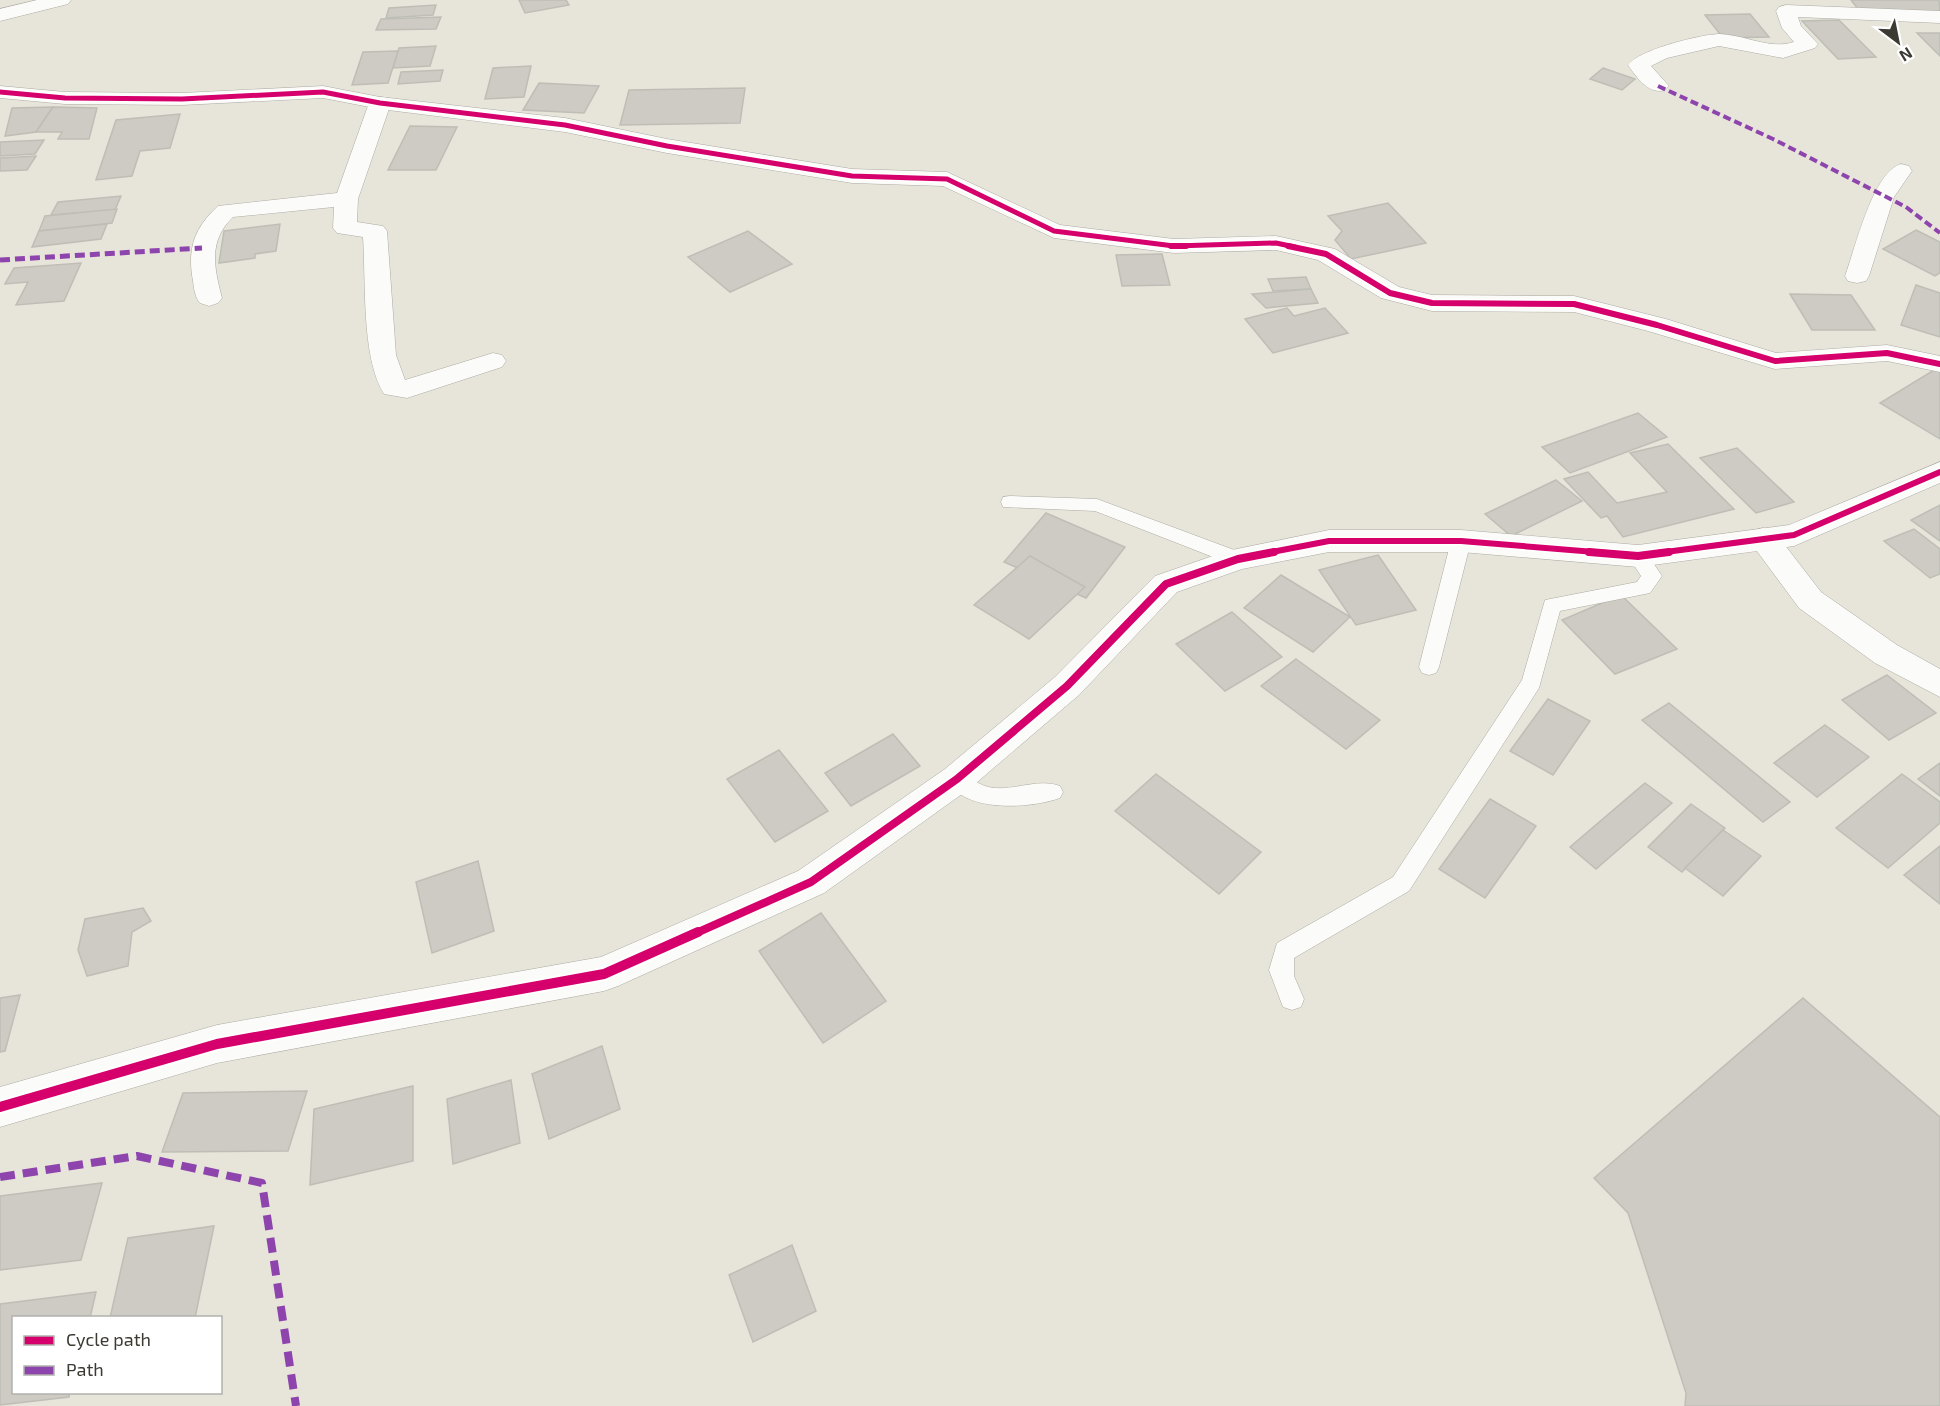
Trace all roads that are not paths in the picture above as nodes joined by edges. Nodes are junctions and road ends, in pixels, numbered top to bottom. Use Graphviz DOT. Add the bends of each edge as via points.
graph roads {
  1 [pos="61,0"];
  2 [pos="1768,0"];
  3 [pos="1786,10"];
  4 [pos="0,15"];
  5 [pos="1940,17"];
  6 [pos="1658,86"];
  7 [pos="0,92"];
  8 [pos="380,103"];
  9 [pos="1901,171"];
  10 [pos="346,199"];
  11 [pos="1857,276"];
  12 [pos="209,298"];
  13 [pos="493,361"];
  14 [pos="1940,364"];
  15 [pos="1940,472"];
  16 [pos="1010,502"];
  17 [pos="1763,539"];
  18 [pos="1461,542"];
  19 [pos="1638,556"];
  20 [pos="1238,559"];
  21 [pos="1429,667"];
  22 [pos="1940,684"];
  23 [pos="957,779"];
  24 [pos="1052,792"];
  25 [pos="1292,999"];
  26 [pos="0,1107"];
  1 -- 4 [label="street"];
  2 -- 3 [label="street"];
  3 -- 5 [label="street"];
  3 -- 6 [label="street" via="1792,28 1808,44 1783,52 1719,40 1660,53 1638,64"];
  7 -- 8 [label="street" via="147,99 323,92"];
  8 -- 10 [label="street"];
  8 -- 14 [label="street" via="565,125 852,176 946,179 1054,231 1174,246 1276,243 1326,254 1390,293 1432,303 1574,304 1657,324 1775,361 1887,353"];
  9 -- 11 [label="street" via="1882,197"];
  10 -- 12 [label="street" via="226,211 206,235 200,256"];
  10 -- 13 [label="street" via="345,228 375,231 383,355 394,388 407,389"];
  15 -- 17 [label="street" via="1794,535"];
  16 -- 20 [label="lane" via="1097,505"];
  17 -- 19 [label="street"];
  17 -- 22 [label="street" via="1810,600 1886,654"];
  18 -- 19 [label="street"];
  18 -- 20 [label="street" via="1329,541"];
  18 -- 21 [label="lane"];
  19 -- 25 [label="lane" via="1652,576 1643,588 1552,605 1532,682 1401,884 1285,951 1280,974"];
  20 -- 23 [label="street" via="1166,584 1067,686"];
  23 -- 24 [label="lane" via="981,795"];
  23 -- 26 [label="street" via="811,882 604,974 218,1044"];
}
